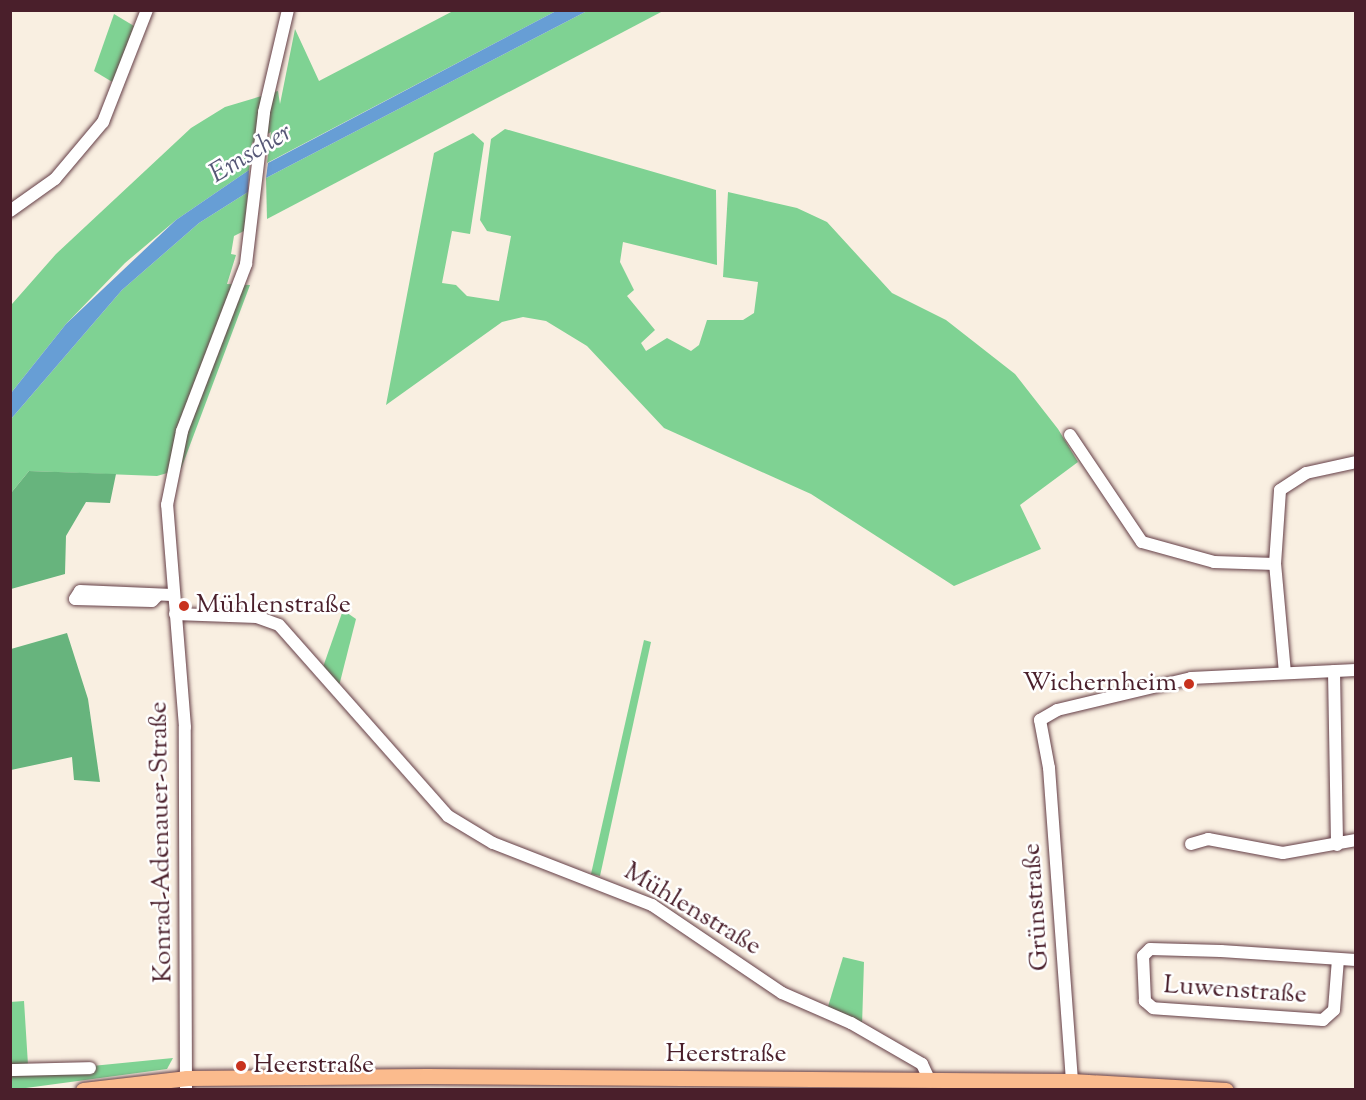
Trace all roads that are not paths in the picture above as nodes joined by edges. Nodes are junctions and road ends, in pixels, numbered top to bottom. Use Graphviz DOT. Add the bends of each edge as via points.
graph roads {
  1 [pos="147,10"];
  2 [pos="288,10"];
  3 [pos="10,211"];
  4 [pos="1070,435"];
  5 [pos="1356,462"];
  6 [pos="1275,564"];
  7 [pos="172,595"];
  8 [pos="157,596"];
  9 [pos="175,614"];
  10 [pos="1356,670"];
  11 [pos="1334,671"];
  12 [pos="1285,673"];
  13 [pos="1356,840"];
  14 [pos="1191,844"];
  15 [pos="1337,845"];
  16 [pos="1338,959"];
  17 [pos="1356,960"];
  18 [pos="90,1068"];
  19 [pos="10,1070"];
  20 [pos="930,1081"];
  21 [pos="1072,1081"];
  22 [pos="187,1084"];
  23 [pos="83,1089"];
  24 [pos="1226,1089"];
  1 -- 3 [label="street" via="103,122 74,160"];
  2 -- 7 [label="street, Konrad-Adenauer-Straße" via="261,137 254,215 242,276 175,456 166,525"];
  4 -- 6 [label="street" via="1142,542 1214,562"];
  5 -- 6 [label="street" via="1321,468 1285,483 1279,498"];
  6 -- 12 [label="street"];
  7 -- 8 [label="street"];
  7 -- 9 [label="street, Konrad-Adenauer-Straße"];
  8 -- 8 [label="street" via="150,591 80,591 75,599 152,601"];
  9 -- 20 [label="street, Mühlenstraße" via="257,617 279,625 448,816 493,843 652,905 782,993 851,1023 922,1064"];
  9 -- 22 [label="street, Konrad-Adenauer-Straße" via="185,727"];
  10 -- 11 [label="street"];
  11 -- 12 [label="street"];
  11 -- 15 [label="street"];
  12 -- 21 [label="street, Grünstraße" via="1191,678 1057,710 1039,727 1048,765"];
  13 -- 15 [label="street"];
  14 -- 15 [label="street" via="1208,839 1283,853"];
  16 -- 16 [label="street, Luwenstraße" via="1150,949 1143,956 1145,1001 1153,1008 1323,1020 1334,1010"];
  16 -- 17 [label="street, Luwenstraße"];
  18 -- 19 [label="street"];
  20 -- 21 [label="main road, Heerstraße"];
  20 -- 22 [label="main road, Heerstraße"];
  21 -- 24 [label="main road, Heerstraße"];
  22 -- 23 [label="main road, Heerstraße"];
}
